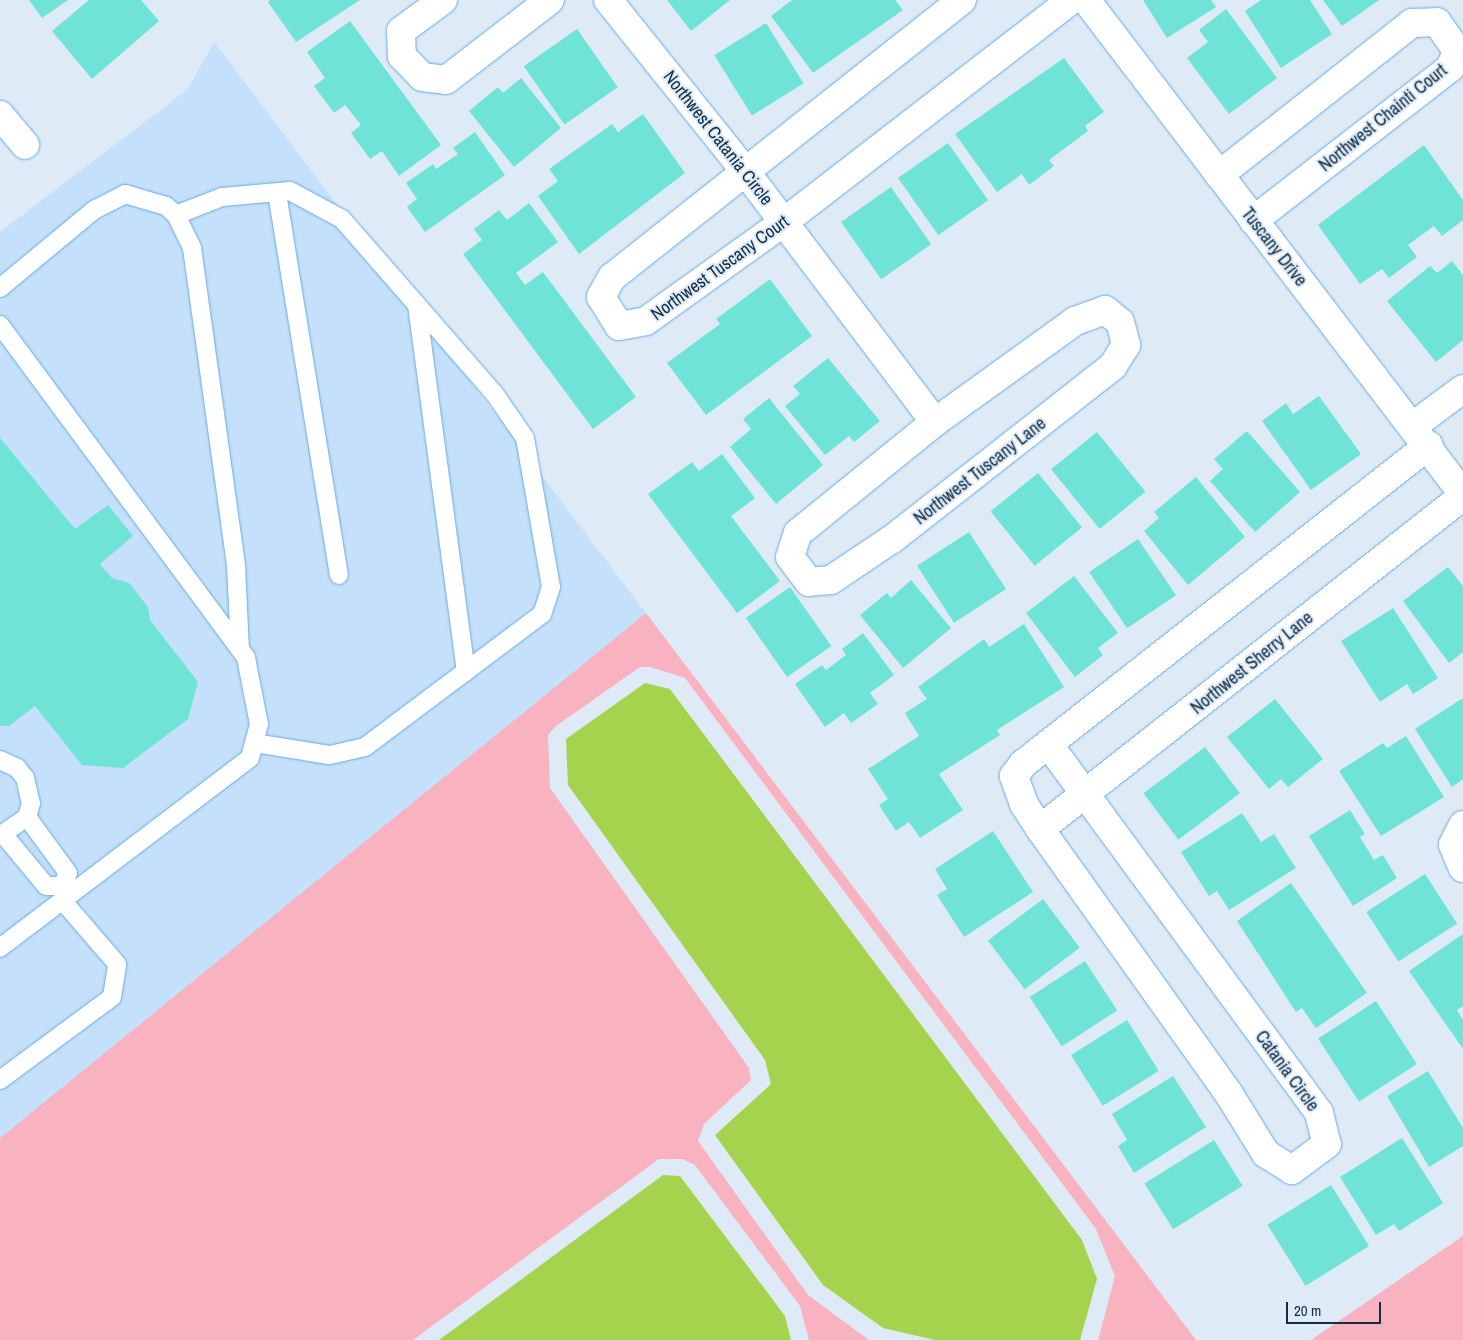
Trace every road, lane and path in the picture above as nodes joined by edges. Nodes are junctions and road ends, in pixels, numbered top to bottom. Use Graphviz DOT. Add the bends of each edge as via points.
graph roads {
  1 [pos="443,0"];
  2 [pos="550,0"];
  3 [pos="608,0"];
  4 [pos="962,0"];
  5 [pos="1071,0"];
  6 [pos="1086,0"];
  7 [pos="0,115"];
  8 [pos="26,145"];
  9 [pos="745,171"];
  10 [pos="1219,176"];
  11 [pos="277,192"];
  12 [pos="176,215"];
  13 [pos="1253,221"];
  14 [pos="784,222"];
  15 [pos="0,288"];
  16 [pos="417,305"];
  17 [pos="0,325"];
  18 [pos="1463,389"];
  19 [pos="936,422"];
  20 [pos="1421,436"];
  21 [pos="1460,483"];
  22 [pos="339,574"];
  23 [pos="240,649"];
  24 [pos="466,672"];
  25 [pos="254,743"];
  26 [pos="1049,744"];
  27 [pos="0,760"];
  28 [pos="1086,796"];
  29 [pos="27,817"];
  30 [pos="1463,825"];
  31 [pos="1040,829"];
  32 [pos="2,835"];
  33 [pos="1463,868"];
  34 [pos="64,893"];
  35 [pos="0,948"];
  36 [pos="0,1080"];
  1 -- 2 [label="street" via="401,31 402,56 422,76 446,80"];
  3 -- 9 [label="street, Northwest Catania Circle"];
  4 -- 9 [label="street, Northwest Tuscany Court"];
  5 -- 14 [label="street, Northwest Tuscany Court"];
  6 -- 10 [label="street, Tuscany Drive"];
  7 -- 8 [label="street"];
  9 -- 14 [label="street, Northwest Catania Circle"];
  9 -- 14 [label="street, Northwest Tuscany Court" via="612,277 601,298 619,326 646,321"];
  10 -- 13 [label="street, Tuscany Drive"];
  10 -- 13 [label="street, Northwest Chainti Court" via="1412,23 1437,22 1457,51 1450,68"];
  11 -- 12 [label="lane" via="222,197"];
  11 -- 16 [label="lane" via="290,191 342,219"];
  11 -- 22 [label="lane"];
  12 -- 15 [label="lane" via="166,206 125,194 94,210"];
  12 -- 23 [label="lane" via="192,248 236,565"];
  13 -- 20 [label="street, Tuscany Drive"];
  14 -- 19 [label="street, Northwest Catania Circle"];
  16 -- 24 [label="lane"];
  16 -- 24 [label="lane" via="494,392 526,438 551,587 542,614"];
  17 -- 23 [label="lane"];
  18 -- 20 [label="street"];
  19 -- 19 [label="street, Northwest Tuscany Lane" via="798,533 790,557 809,582 831,580 892,540 1113,366 1126,345 1120,322 1105,310 1075,321"];
  20 -- 21 [label="street, Tuscany Drive"];
  20 -- 26 [label="street"];
  21 -- 28 [label="street, Northwest Sherry Lane"];
  23 -- 25 [label="lane" via="246,658 259,724"];
  24 -- 25 [label="lane" via="365,747 329,755"];
  25 -- 34 [label="lane" via="250,758"];
  26 -- 28 [label="street, Catania Circle"];
  26 -- 31 [label="street, Catania Circle" via="1014,776 1024,804"];
  27 -- 29 [label="lane" via="17,768 25,778 30,789"];
  28 -- 31 [label="street, Northwest Sherry Lane"];
  28 -- 31 [label="street, Catania Circle" via="1319,1113 1327,1144 1292,1170 1266,1154 1229,1094"];
  29 -- 32 [label="lane"];
  29 -- 34 [label="lane" via="68,873"];
  30 -- 33 [label="street" via="1453,845"];
  32 -- 34 [label="lane" via="46,886"];
  34 -- 35 [label="lane"];
  34 -- 36 [label="lane" via="118,964 112,997"];
}
